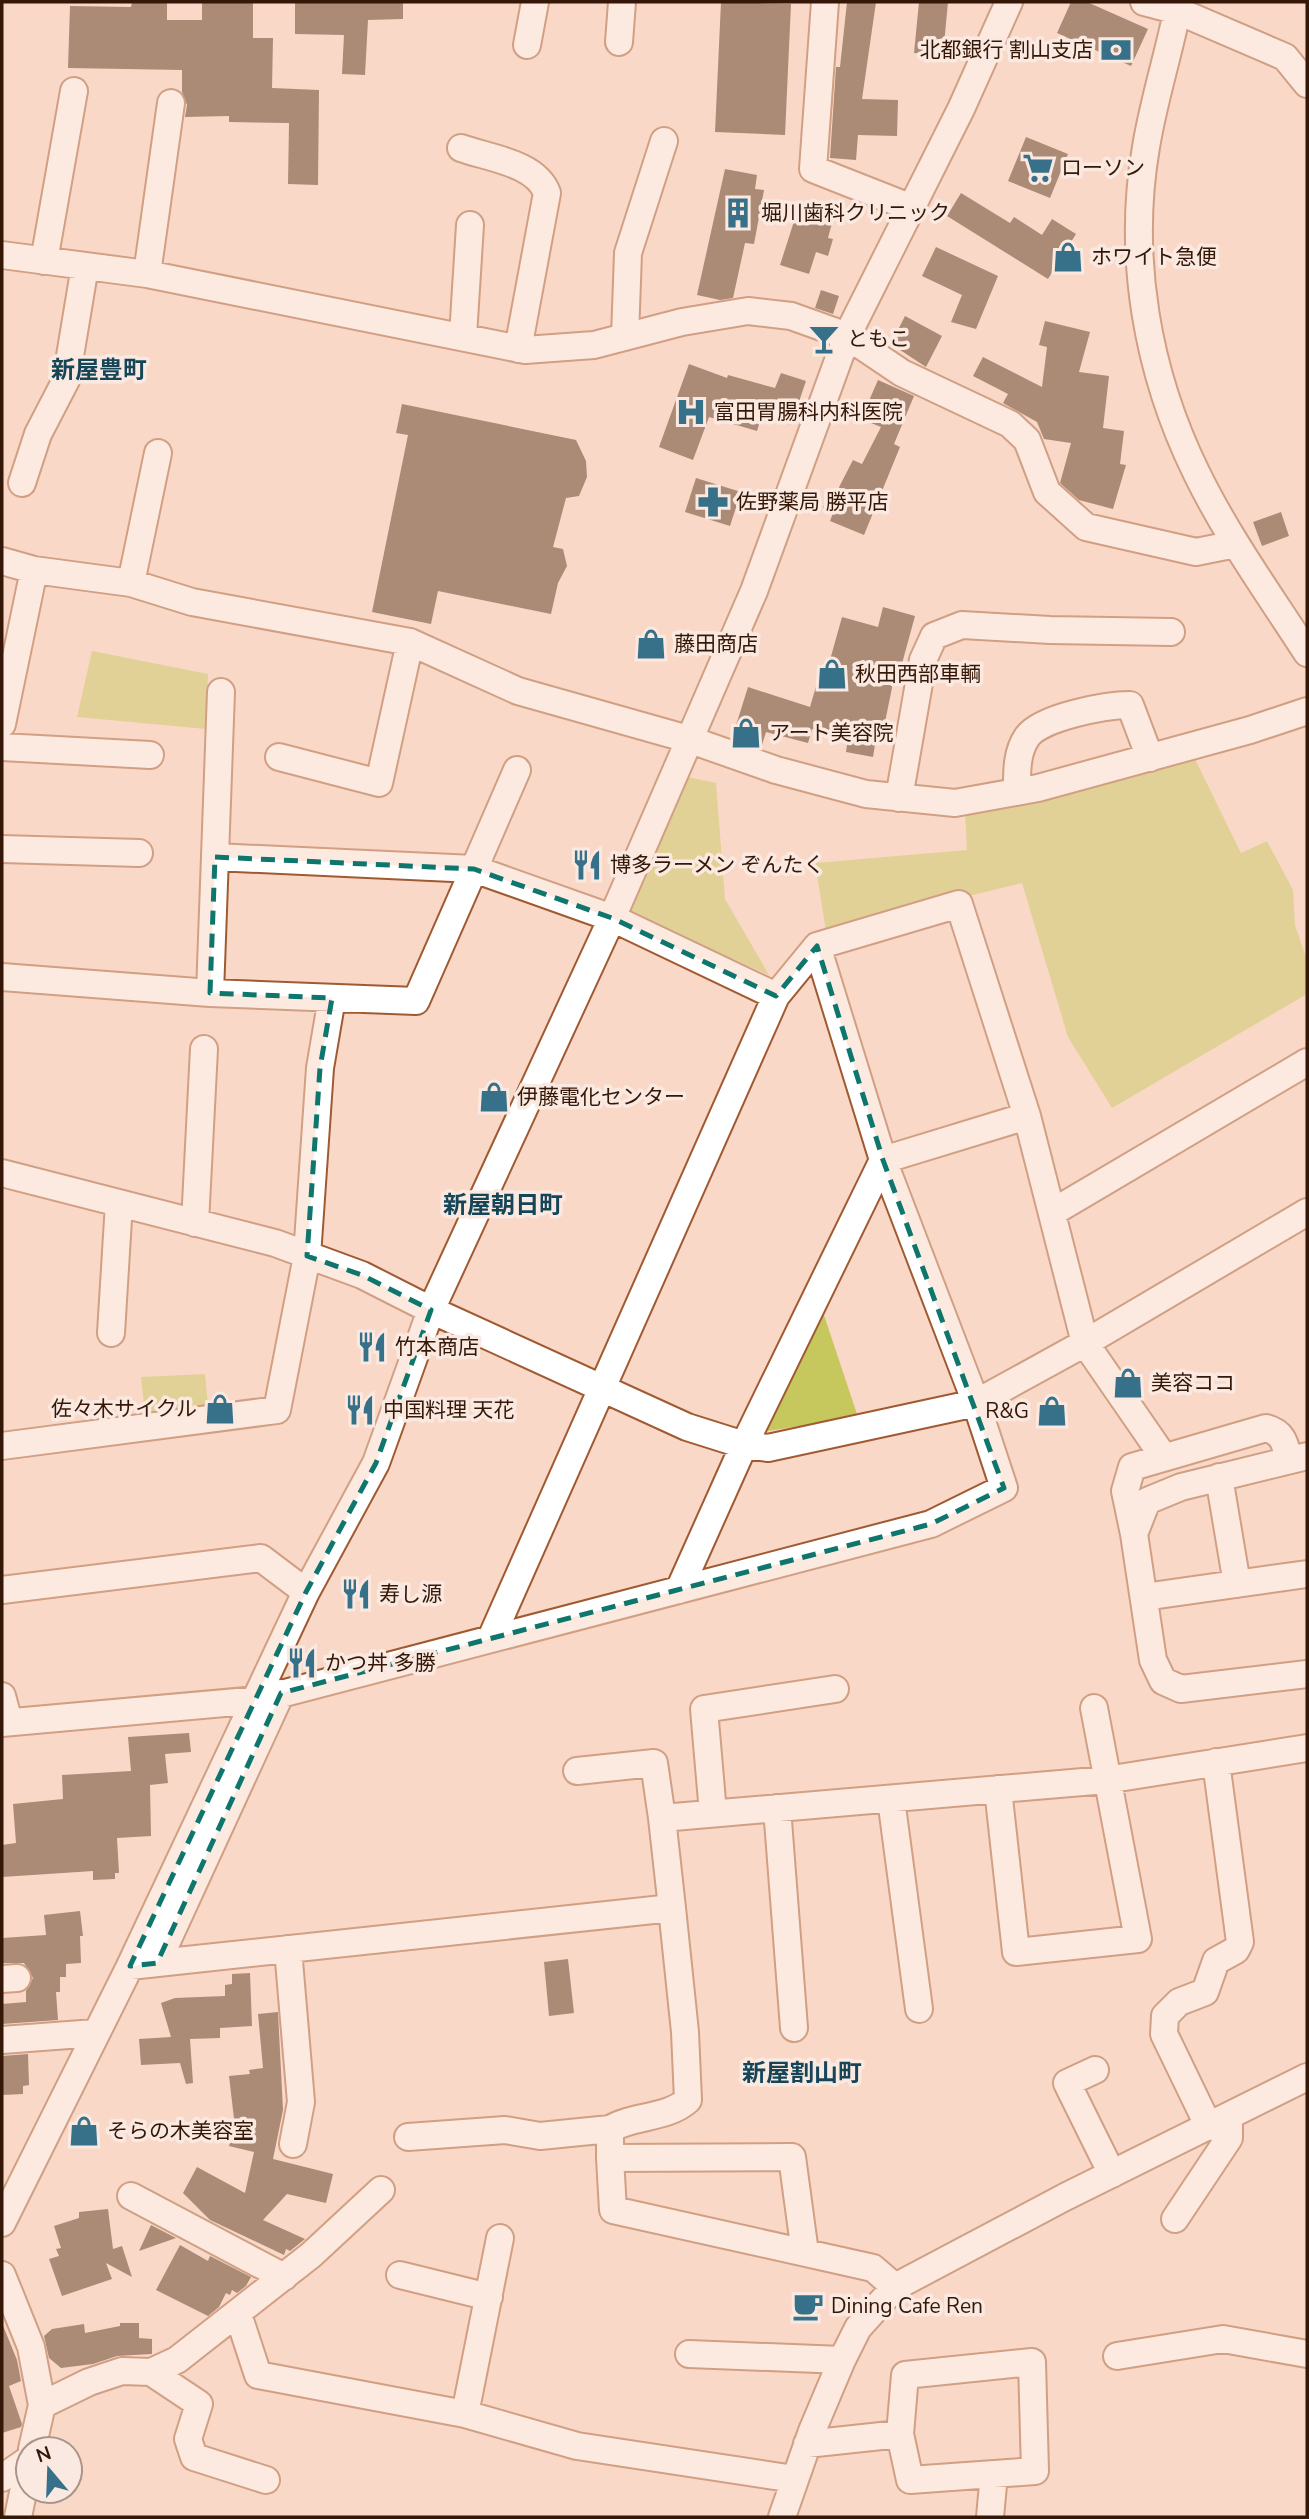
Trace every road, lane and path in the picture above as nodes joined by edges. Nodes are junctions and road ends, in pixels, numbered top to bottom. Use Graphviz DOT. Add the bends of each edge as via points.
graph roads {
  1 [pos="536,2"];
  2 [pos="622,2"];
  3 [pos="825,2"];
  4 [pos="1009,2"];
  5 [pos="1144,2"];
  6 [pos="1178,6"];
  7 [pos="620,42"];
  8 [pos="527,45"];
  9 [pos="1307,84"];
  10 [pos="74,92"];
  11 [pos="171,103"];
  12 [pos="664,141"];
  13 [pos="461,149"];
  14 [pos="912,208"];
  15 [pos="470,225"];
  16 [pos="2,255"];
  17 [pos="44,261"];
  18 [pos="85,267"];
  19 [pos="147,274"];
  20 [pos="463,336"];
  21 [pos="625,337"];
  22 [pos="847,337"];
  23 [pos="518,349"];
  24 [pos="158,453"];
  25 [pos="22,483"];
  26 [pos="1236,544"];
  27 [pos="2,561"];
  28 [pos="34,570"];
  29 [pos="131,583"];
  30 [pos="1171,632"];
  31 [pos="410,642"];
  32 [pos="1307,653"];
  33 [pos="221,692"];
  34 [pos="3,707"];
  35 [pos="1307,711"];
  36 [pos="688,739"];
  37 [pos="2,747"];
  38 [pos="150,755"];
  39 [pos="279,757"];
  40 [pos="1150,758"];
  41 [pos="517,770"];
  42 [pos="1017,792"];
  43 [pos="899,798"];
  44 [pos="2,849"];
  45 [pos="139,853"];
  46 [pos="215,858"];
  47 [pos="474,869"];
  48 [pos="612,918"];
  49 [pos="817,946"];
  50 [pos="2,976"];
  51 [pos="210,993"];
  52 [pos="776,996"];
  53 [pos="332,998"];
  54 [pos="204,1049"];
  55 [pos="1307,1062"];
  56 [pos="1027,1116"];
  57 [pos="883,1160"];
  58 [pos="2,1173"];
  59 [pos="2,1180"];
  60 [pos="119,1203"];
  61 [pos="1053,1212"];
  62 [pos="1307,1212"];
  63 [pos="195,1223"];
  64 [pos="307,1256"];
  65 [pos="431,1310"];
  66 [pos="111,1334"];
  67 [pos="1085,1343"];
  68 [pos="600,1386"];
  69 [pos="976,1403"];
  70 [pos="744,1445"];
  71 [pos="2,1446"];
  72 [pos="1163,1456"];
  73 [pos="1298,1458"];
  74 [pos="1219,1477"];
  75 [pos="1134,1534"];
  76 [pos="1307,1574"];
  77 [pos="1237,1584"];
  78 [pos="2,1590"];
  79 [pos="679,1590"];
  80 [pos="306,1592"];
  81 [pos="1144,1597"];
  82 [pos="492,1636"];
  83 [pos="1307,1674"];
  84 [pos="835,1689"];
  85 [pos="2,1696"];
  86 [pos="269,1696"];
  87 [pos="1094,1709"];
  88 [pos="5,1722"];
  89 [pos="1307,1748"];
  90 [pos="1216,1762"];
  91 [pos="577,1771"];
  92 [pos="1106,1780"];
  93 [pos="998,1790"];
  94 [pos="891,1798"];
  95 [pos="777,1808"];
  96 [pos="713,1813"];
  97 [pos="662,1818"];
  98 [pos="672,1908"];
  99 [pos="288,1949"];
  100 [pos="157,1963"];
  101 [pos="130,1966"];
  102 [pos="919,2009"];
  103 [pos="794,2028"];
  104 [pos="95,2033"];
  105 [pos="2,2040"];
  106 [pos="1095,2070"];
  107 [pos="1307,2077"];
  108 [pos="1219,2122"];
  109 [pos="610,2129"];
  110 [pos="408,2137"];
  111 [pos="293,2144"];
  112 [pos="610,2158"];
  113 [pos="1112,2174"];
  114 [pos="382,2190"];
  115 [pos="131,2196"];
  116 [pos="1175,2219"];
  117 [pos="2,2223"];
  118 [pos="500,2238"];
  119 [pos="805,2253"];
  120 [pos="2,2275"];
  121 [pos="400,2275"];
  122 [pos="284,2277"];
  123 [pos="895,2287"];
  124 [pos="489,2297"];
  125 [pos="238,2314"];
  126 [pos="689,2354"];
  127 [pos="1307,2354"];
  128 [pos="1117,2356"];
  129 [pos="842,2360"];
  130 [pos="151,2372"];
  131 [pos="42,2405"];
  132 [pos="465,2414"];
  133 [pos="900,2434"];
  134 [pos="35,2435"];
  135 [pos="807,2444"];
  136 [pos="994,2474"];
  137 [pos="794,2479"];
  138 [pos="266,2480"];
  139 [pos="782,2517"];
  140 [pos="990,2517"];
  1 -- 8 [label="street"];
  2 -- 7 [label="street"];
  3 -- 14 [label="street" via="813,169"];
  4 -- 14 [label="street"];
  5 -- 6 [label="street"];
  6 -- 9 [label="street" via="1285,57"];
  6 -- 26 [label="street" via="1145,148 1138,256 1147,331 1169,411 1196,473"];
  10 -- 17 [label="street"];
  11 -- 19 [label="street"];
  12 -- 21 [label="street" via="628,253"];
  13 -- 23 [label="street" via="527,170 542,180 547,193"];
  14 -- 22 [label="street"];
  15 -- 20 [label="street"];
  16 -- 17 [label="street"];
  17 -- 18 [label="street"];
  18 -- 19 [label="street"];
  18 -- 25 [label="street" via="66,380 38,435"];
  19 -- 20 [label="street"];
  20 -- 23 [label="street"];
  21 -- 22 [label="street" via="748,311 791,316"];
  21 -- 23 [label="street" via="594,345"];
  22 -- 26 [label="street" via="902,373 1010,424 1027,440 1047,492 1086,527 1196,552"];
  22 -- 36 [label="street" via="754,591"];
  24 -- 29 [label="street"];
  26 -- 32 [label="street"];
  27 -- 28 [label="street"];
  28 -- 29 [label="street"];
  28 -- 34 [label="street"];
  29 -- 31 [label="street" via="192,602"];
  30 -- 43 [label="street" via="962,625 934,636 923,660"];
  31 -- 36 [label="street" via="518,691"];
  31 -- 39 [label="street" via="379,783"];
  33 -- 46 [label="street"];
  35 -- 40 [label="street"];
  36 -- 43 [label="street" via="776,770"];
  36 -- 48 [label="street"];
  37 -- 38 [label="street"];
  40 -- 42 [label="street"];
  40 -- 42 [label="street" via="1130,705 1043,723 1027,737 1017,764"];
  41 -- 47 [label="street"];
  42 -- 43 [label="street" via="955,803"];
  44 -- 45 [label="street"];
  46 -- 47 [label="street"];
  46 -- 51 [label="street"];
  47 -- 48 [label="street"];
  47 -- 53 [label="street" via="416,1001"];
  48 -- 52 [label="street"];
  48 -- 65 [label="street"];
  49 -- 52 [label="street"];
  49 -- 56 [label="street" via="959,904"];
  49 -- 57 [label="street"];
  50 -- 51 [label="street"];
  51 -- 53 [label="street"];
  52 -- 68 [label="street"];
  53 -- 64 [label="street" via="320,1068"];
  54 -- 63 [label="street"];
  55 -- 61 [label="street"];
  56 -- 57 [label="street"];
  56 -- 61 [label="street"];
  57 -- 69 [label="street"];
  57 -- 70 [label="street"];
  58 -- 59 [label="street"];
  58 -- 60 [label="street"];
  60 -- 63 [label="street"];
  60 -- 66 [label="street"];
  61 -- 67 [label="street"];
  62 -- 67 [label="street"];
  63 -- 64 [label="street"];
  64 -- 65 [label="street" via="362,1275"];
  64 -- 71 [label="street" via="277,1410"];
  65 -- 68 [label="street"];
  65 -- 80 [label="street" via="376,1463"];
  67 -- 69 [label="street"];
  67 -- 72 [label="street"];
  68 -- 70 [label="street" via="687,1427"];
  68 -- 82 [label="street"];
  69 -- 70 [label="street" via="768,1448"];
  69 -- 79 [label="street" via="1004,1488 931,1524"];
  70 -- 79 [label="street"];
  72 -- 73 [label="street" via="1266,1428 1277,1431"];
  72 -- 75 [label="street" via="1132,1467 1125,1490"];
  73 -- 74 [label="street"];
  74 -- 75 [label="street" via="1147,1502"];
  74 -- 77 [label="street"];
  75 -- 81 [label="street"];
  76 -- 77 [label="street"];
  77 -- 81 [label="street"];
  78 -- 80 [label="street" via="261,1558"];
  79 -- 82 [label="street"];
  80 -- 86 [label="street"];
  81 -- 83 [label="street" via="1153,1660 1163,1681 1181,1689"];
  82 -- 86 [label="street"];
  84 -- 96 [label="street" via="704,1709"];
  85 -- 88 [label="street"];
  86 -- 88 [label="street"];
  86 -- 100 [label="street"];
  86 -- 101 [label="street"];
  87 -- 92 [label="street"];
  89 -- 90 [label="street"];
  90 -- 92 [label="street"];
  90 -- 108 [label="street" via="1240,1942 1236,1950 1216,1961 1205,1992 1179,2002 1165,2016 1164,2034"];
  91 -- 97 [label="street" via="654,1763"];
  92 -- 93 [label="street"];
  92 -- 93 [label="street" via="1138,1939 1016,1952"];
  93 -- 94 [label="street"];
  94 -- 95 [label="street"];
  94 -- 102 [label="street"];
  95 -- 96 [label="street"];
  95 -- 103 [label="street"];
  96 -- 97 [label="street"];
  97 -- 98 [label="street"];
  98 -- 99 [label="street"];
  98 -- 109 [label="street" via="688,2100 677,2109 621,2122"];
  99 -- 100 [label="street"];
  99 -- 111 [label="street" via="301,2102"];
  100 -- 101 [label="street"];
  101 -- 104 [label="street"];
  104 -- 105 [label="street"];
  104 -- 117 [label="street"];
  106 -- 113 [label="street" via="1067,2083"];
  107 -- 108 [label="street"];
  108 -- 113 [label="street"];
  108 -- 116 [label="street" via="1229,2138"];
  109 -- 110 [label="street" via="540,2136 505,2130"];
  109 -- 112 [label="street"];
  112 -- 119 [label="street" via="613,2210"];
  112 -- 119 [label="street" via="792,2157"];
  113 -- 123 [label="street"];
  114 -- 122 [label="street"];
  115 -- 122 [label="street"];
  118 -- 124 [label="street"];
  119 -- 123 [label="street" via="873,2268"];
  120 -- 131 [label="street" via="31,2347"];
  121 -- 124 [label="street"];
  122 -- 125 [label="street"];
  123 -- 129 [label="street" via="858,2328"];
  124 -- 132 [label="street"];
  125 -- 130 [label="street" via="177,2360"];
  125 -- 132 [label="street" via="258,2375"];
  126 -- 129 [label="street"];
  127 -- 128 [label="street" via="1223,2339"];
  129 -- 135 [label="street"];
  130 -- 131 [label="street" via="122,2371"];
  130 -- 138 [label="street" via="199,2404 188,2439 194,2457"];
  131 -- 134 [label="street"];
  132 -- 137 [label="street" via="578,2446"];
  133 -- 135 [label="street"];
  133 -- 136 [label="street" via="909,2480"];
  133 -- 136 [label="street" via="905,2375 1031,2362 1035,2472"];
  135 -- 137 [label="street"];
  136 -- 140 [label="street"];
  137 -- 139 [label="street"];
}
